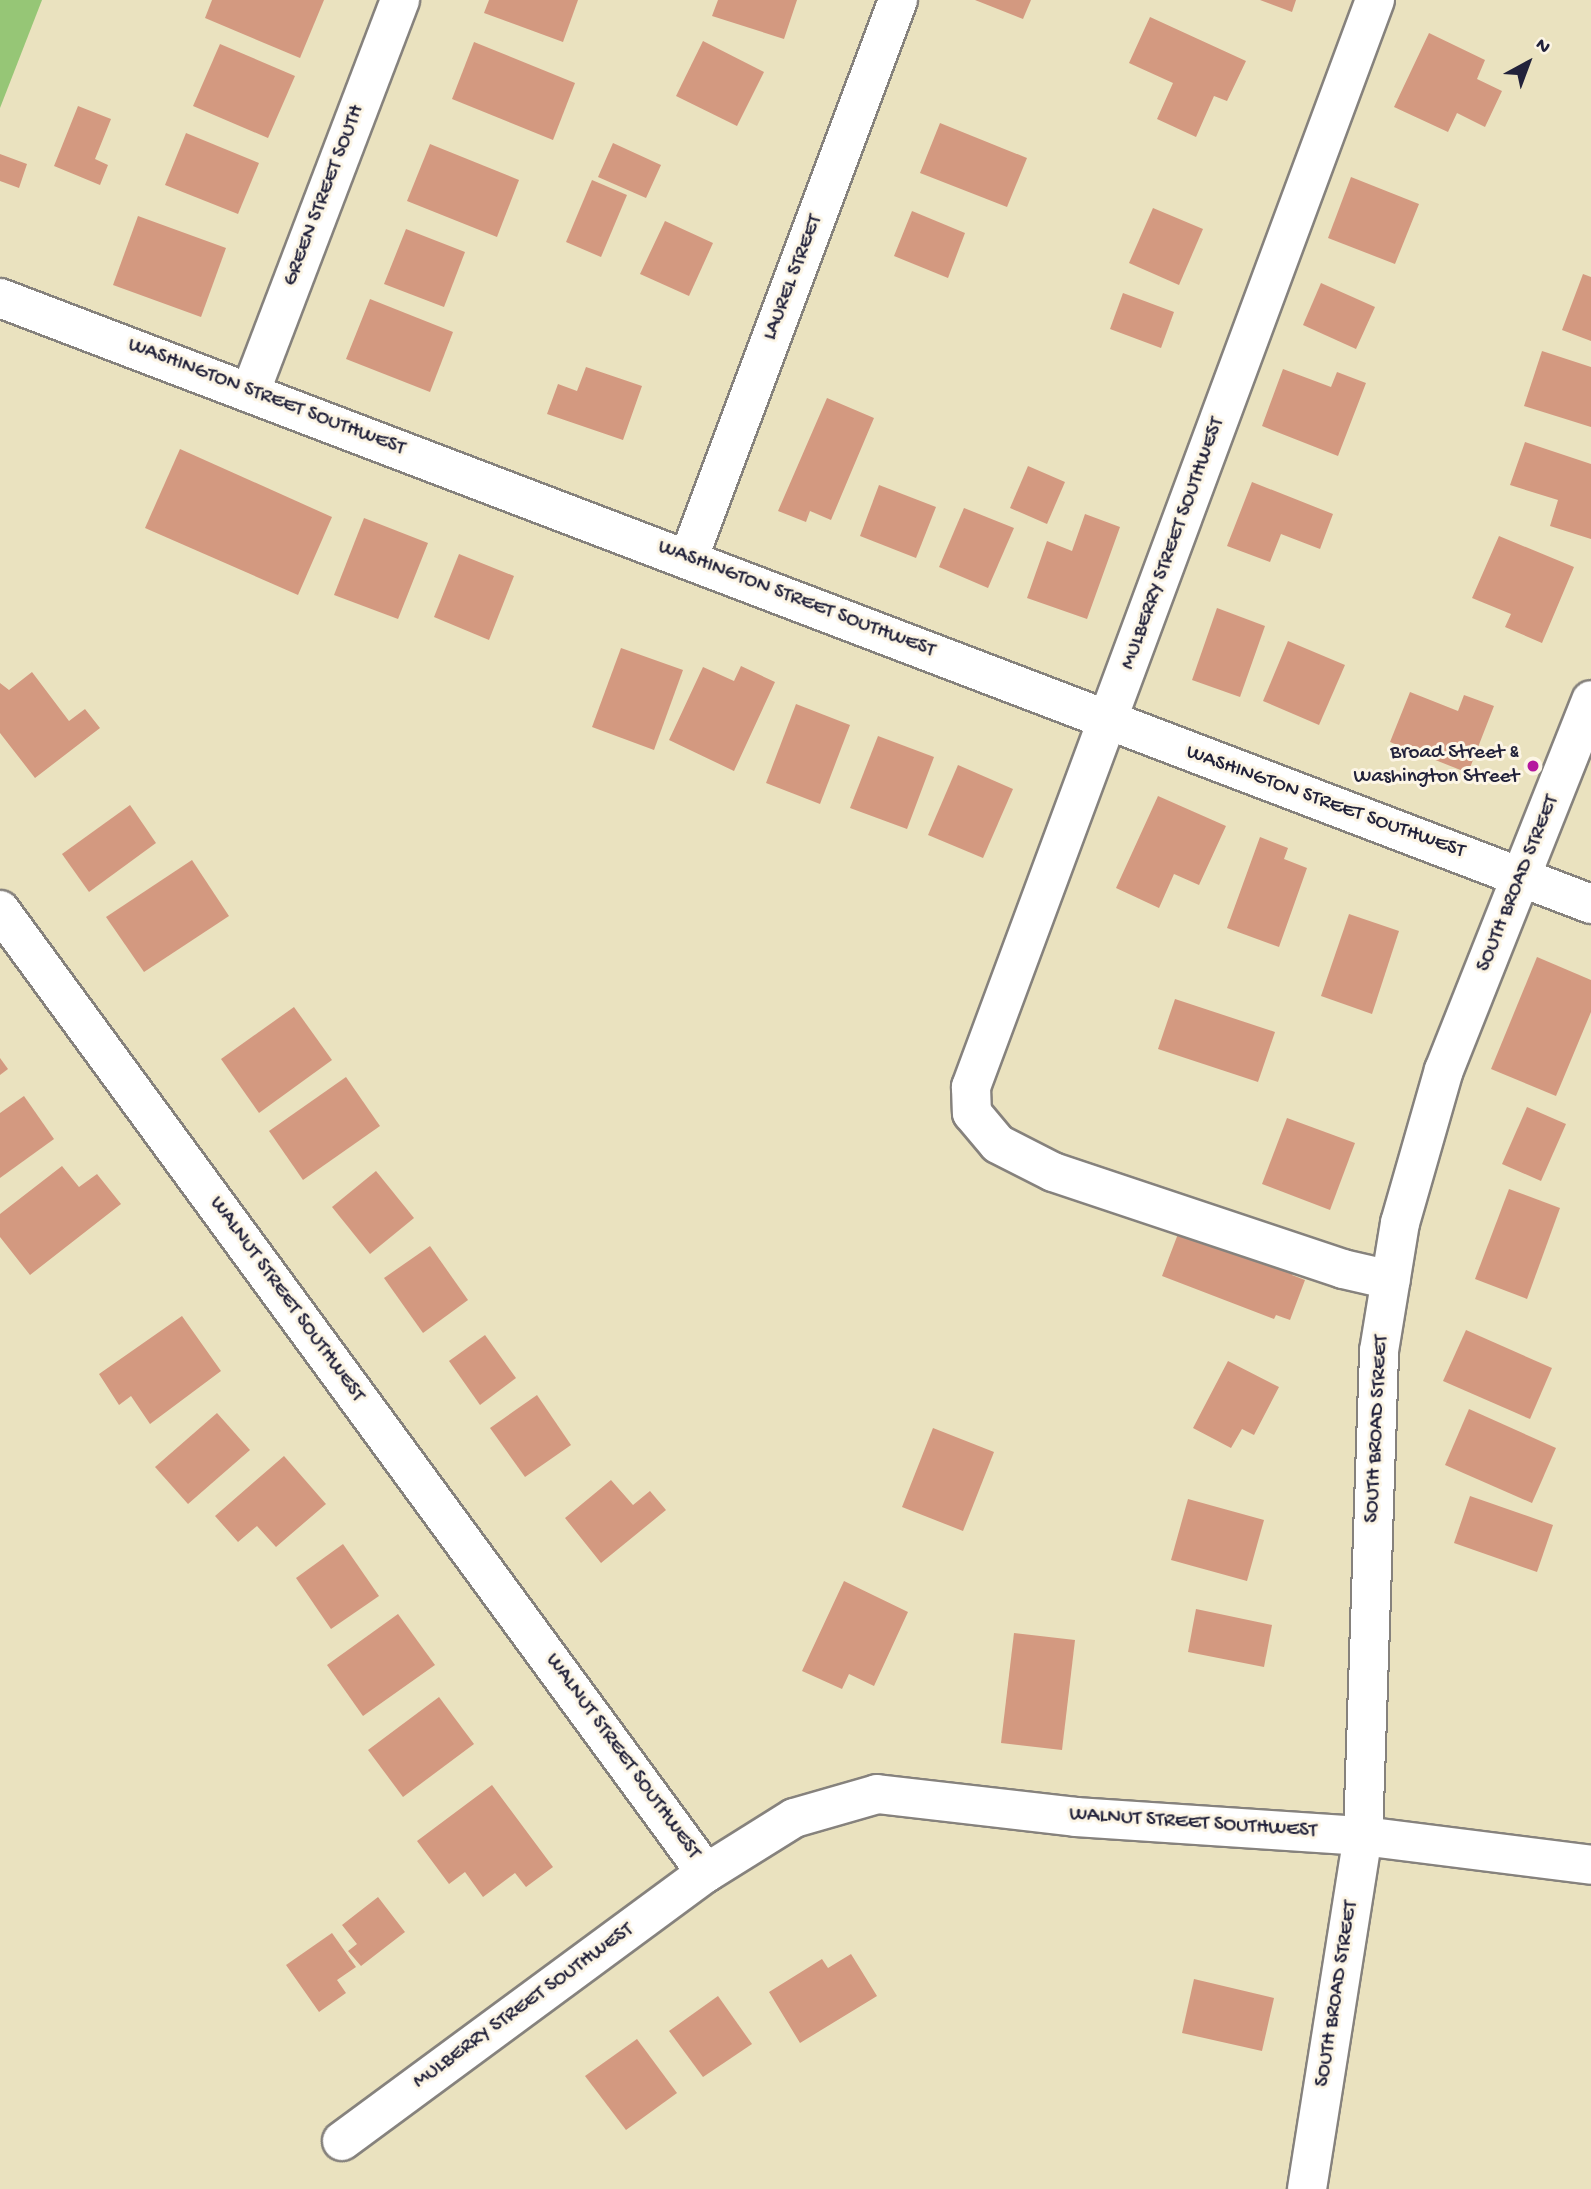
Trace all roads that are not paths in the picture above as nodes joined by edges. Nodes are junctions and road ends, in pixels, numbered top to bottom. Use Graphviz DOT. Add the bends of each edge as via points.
graph roads {
  1 [pos="400,0"];
  2 [pos="898,0"];
  3 [pos="1375,0"];
  4 [pos="0,298"];
  5 [pos="250,393"];
  6 [pos="689,557"];
  7 [pos="1591,700"];
  8 [pos="1108,723"];
  9 [pos="1524,876"];
  10 [pos="1591,904"];
  11 [pos="0,910"];
  12 [pos="1391,1280"];
  13 [pos="1363,1836"];
  14 [pos="1591,1865"];
  15 [pos="706,1873"];
  16 [pos="342,2141"];
  17 [pos="1307,2189"];
  1 -- 5 [label="street, GREEN STREET SOUTH"];
  2 -- 6 [label="street, LAUREL STREET"];
  3 -- 8 [label="street, MULBERRY STREET SOUTHWEST"];
  4 -- 5 [label="street, WASHINGTON STREET SOUTHWEST"];
  5 -- 6 [label="street, WASHINGTON STREET SOUTHWEST"];
  6 -- 8 [label="street, WASHINGTON STREET SOUTHWEST"];
  7 -- 9 [label="street, SOUTH BROAD STREET"];
  8 -- 9 [label="street, WASHINGTON STREET SOUTHWEST"];
  8 -- 12 [label="street, MULBERRY STREET SOUTHWEST" via="971,1087 972,1113 998,1144 1054,1172 1343,1269"];
  9 -- 10 [label="street, WASHINGTON STREET SOUTHWEST"];
  9 -- 12 [label="street, SOUTH BROAD STREET" via="1444,1070 1400,1223"];
  11 -- 15 [label="street, WALNUT STREET SOUTHWEST"];
  12 -- 13 [label="street, SOUTH BROAD STREET" via="1379,1351"];
  13 -- 14 [label="street, WALNUT STREET SOUTHWEST"];
  13 -- 15 [label="street, WALNUT STREET SOUTHWEST" via="1076,1817 877,1794 794,1818"];
  13 -- 17 [label="street, SOUTH BROAD STREET"];
  15 -- 16 [label="street, MULBERRY STREET SOUTHWEST"];
}
